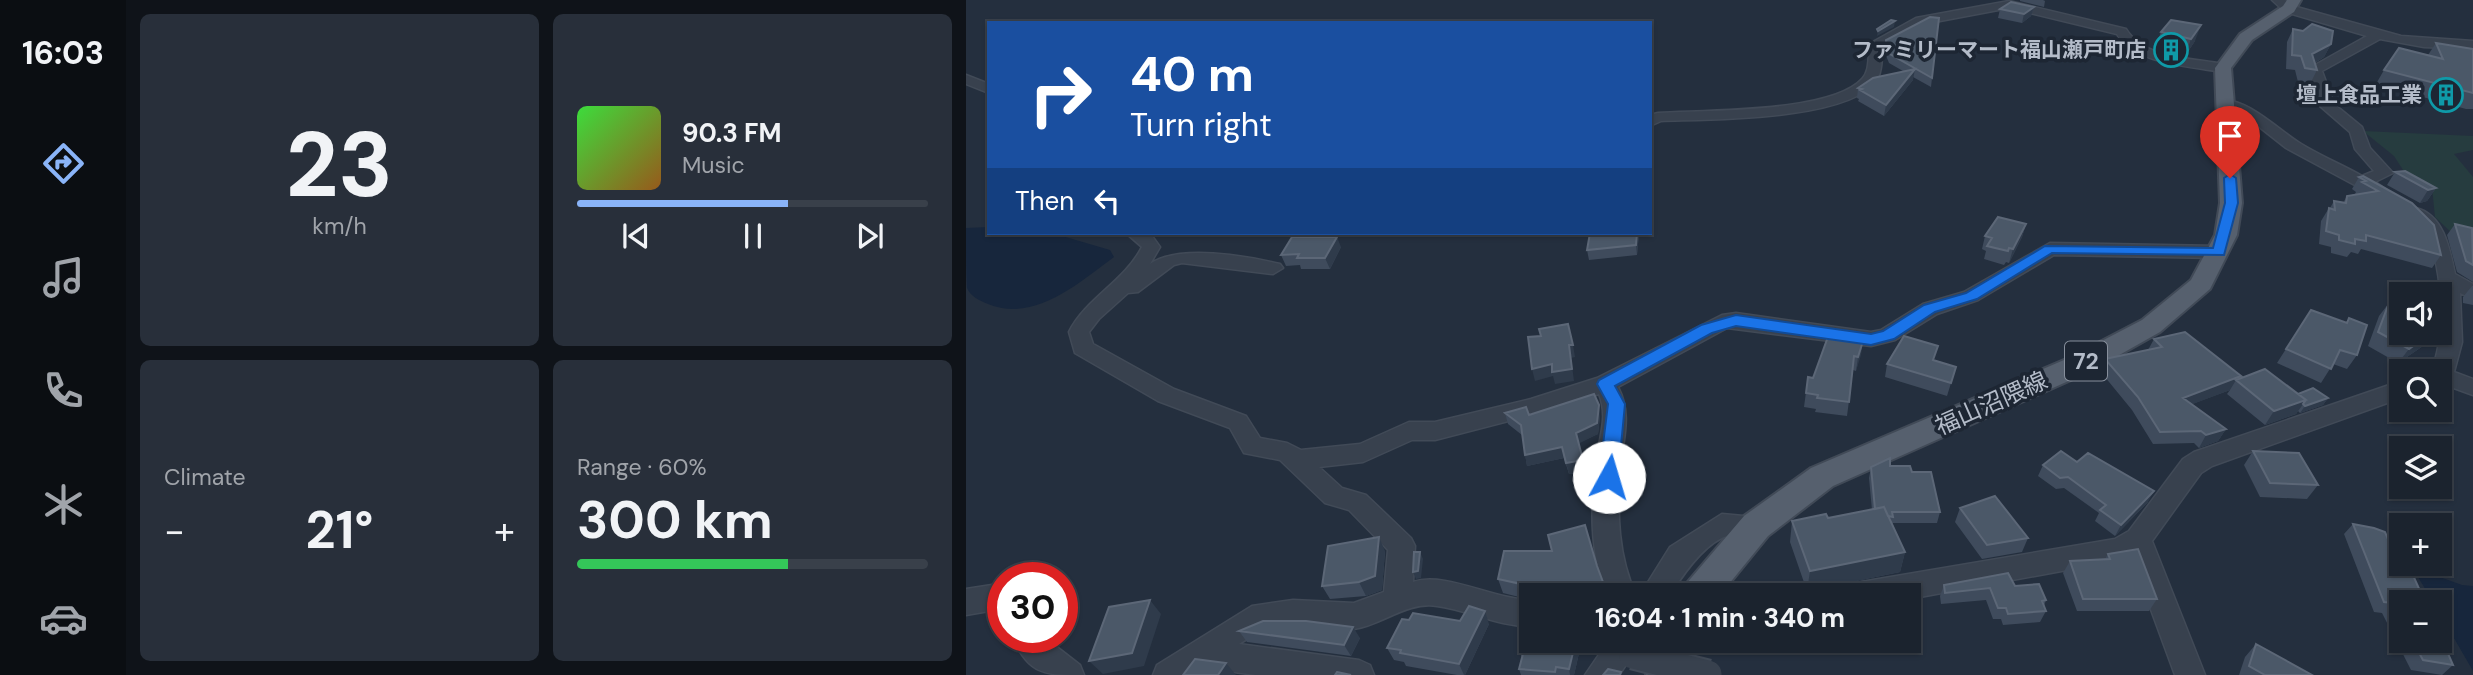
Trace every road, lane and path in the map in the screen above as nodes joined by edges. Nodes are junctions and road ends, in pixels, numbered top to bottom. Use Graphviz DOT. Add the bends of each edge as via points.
graph roads {
  1 [pos="2007,2"];
  2 [pos="2287,3"];
  3 [pos="2377,36"];
  4 [pos="2473,45"];
  5 [pos="2223,68"];
  6 [pos="966,79"];
  7 [pos="987,88"];
  8 [pos="2226,104"];
  9 [pos="1652,121"];
  10 [pos="2363,181"];
  11 [pos="1137,235"];
  12 [pos="2219,252"];
  13 [pos="1273,268"];
  14 [pos="2445,276"];
  15 [pos="2473,293"];
  16 [pos="1111,299"];
  17 [pos="2446,359"];
  18 [pos="2452,379"];
  19 [pos="1605,384"];
  20 [pos="2473,387"];
  21 [pos="2389,393"];
  22 [pos="1296,460"];
  23 [pos="1756,526"];
  24 [pos="2138,539"];
  25 [pos="1614,583"];
  26 [pos="1662,583"];
  27 [pos="1708,583"];
  28 [pos="1921,585"];
  29 [pos="987,599"];
  30 [pos="1398,599"];
  31 [pos="966,602"];
  32 [pos="1519,613"];
  33 [pos="1038,653"];
  34 [pos="1202,653"];
  35 [pos="1620,653"];
  36 [pos="1644,653"];
  37 [pos="1674,653"];
  38 [pos="1710,674"];
  39 [pos="1069,675"];
  40 [pos="1168,675"];
  41 [pos="1359,675"];
  42 [pos="1600,675"];
  43 [pos="1665,675"];
  44 [pos="2190,675"];
  1 -- 5 [label="street" via="2122,32 2127,43 2150,54"];
  1 -- 9 [label="street" via="1908,25 1876,46 1871,78 1854,93 1833,101"];
  2 -- 3 [label="street"];
  2 -- 5 [label="main road" via="2246,37"];
  3 -- 4 [label="street" via="2433,47"];
  3 -- 10 [label="street" via="2315,68 2327,106 2357,130 2363,149 2385,173"];
  5 -- 8 [label="main road, 福山沼隈線 / 72"];
  6 -- 7 [label="street"];
  8 -- 10 [label="street"];
  8 -- 12 [label="main road, 福山沼隈線 / 72" via="2231,203"];
  10 -- 14 [label="street" via="2412,209 2437,235"];
  11 -- 16 [label="street" via="1152,247"];
  12 -- 19 [label="street" via="2050,249 1971,296 1930,309 1888,335 1871,339 1736,320 1722,322"];
  12 -- 23 [label="main road, 福山沼隈線 / 72" via="2201,284 2151,326 2081,364 1822,477"];
  13 -- 16 [label="street" via="1182,257 1167,261"];
  14 -- 15 [label="street"];
  14 -- 17 [label="street" via="2452,304"];
  16 -- 22 [label="street" via="1085,317 1079,332 1083,348 1166,396 1238,422 1252,446 1287,452"];
  18 -- 20 [label="street"];
  19 -- 22 [label="street" via="1435,431 1409,431 1363,453"];
  19 -- 25 [label="street" via="1617,404 1609,455 1608,541"];
  21 -- 24 [label="street" via="2203,459 2192,466"];
  22 -- 30 [label="street" via="1334,496 1357,502 1402,546"];
  23 -- 26 [label="street" via="1723,525 1680,555"];
  23 -- 27 [label="main road, 福山沼隈線 / 72"];
  24 -- 28 [label="street" via="2121,550"];
  24 -- 44 [label="street"];
  29 -- 31 [label="street"];
  30 -- 32 [label="street" via="1438,593"];
  30 -- 34 [label="street" via="1354,615 1293,613 1252,619"];
  33 -- 39 [label="street"];
  34 -- 40 [label="street"];
  34 -- 41 [label="street"];
  35 -- 42 [label="street"];
  36 -- 38 [label="street, bridge"];
  37 -- 43 [label="main road"];
}
